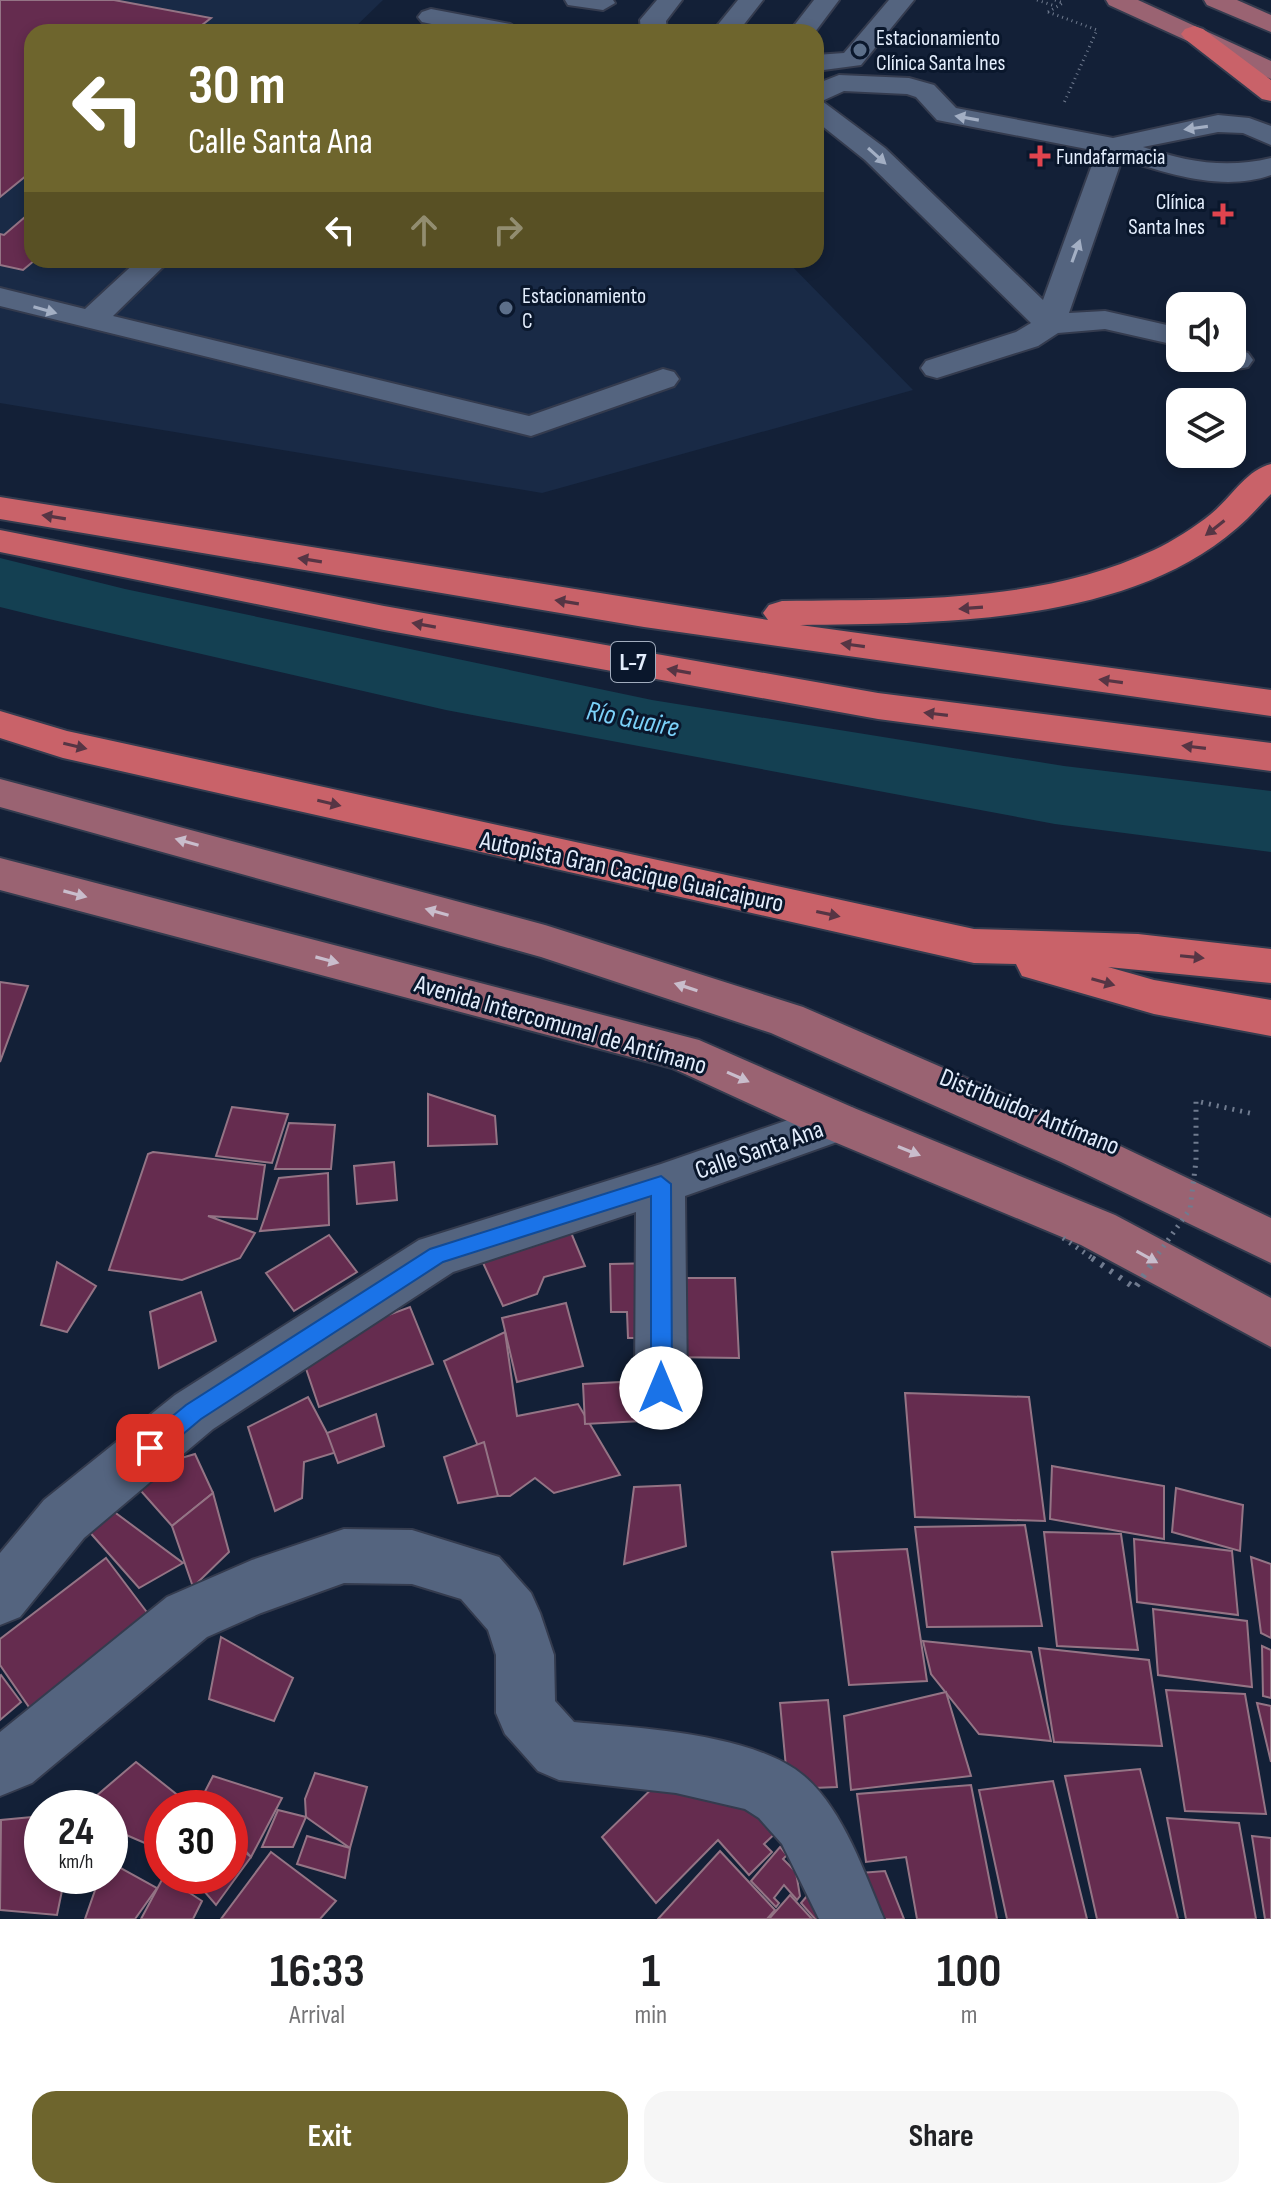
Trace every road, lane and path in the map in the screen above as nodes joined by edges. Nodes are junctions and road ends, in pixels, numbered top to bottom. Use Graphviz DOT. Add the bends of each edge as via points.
graph roads {
  1 [pos="577,0"];
  2 [pos="670,0"];
  3 [pos="751,0"];
  4 [pos="827,0"];
  5 [pos="902,0"];
  6 [pos="1037,0"];
  7 [pos="1055,0"];
  8 [pos="1118,0"];
  9 [pos="1216,0"];
  10 [pos="603,3"];
  11 [pos="1056,6"];
  12 [pos="653,24"];
  13 [pos="732,24"];
  14 [pos="808,24"];
  15 [pos="1271,24"];
  16 [pos="1194,34"];
  17 [pos="1271,71"];
  18 [pos="824,83"];
  19 [pos="824,87"];
  20 [pos="1271,93"];
  21 [pos="824,95"];
  22 [pos="1050,133"];
  23 [pos="1271,137"];
  24 [pos="1113,146"];
  25 [pos="1271,166"];
  26 [pos="146,268"];
  27 [pos="0,297"];
  28 [pos="91,320"];
  29 [pos="1050,324"];
  30 [pos="1166,334"];
  31 [pos="937,368"];
  32 [pos="663,379"];
  33 [pos="1271,474"];
  34 [pos="0,508"];
  35 [pos="0,541"];
  36 [pos="644,615"];
  37 [pos="1271,703"];
  38 [pos="0,724"];
  39 [pos="1271,757"];
  40 [pos="0,793"];
  41 [pos="0,874"];
  42 [pos="974,946"];
  43 [pos="1271,966"];
  44 [pos="1271,1018"];
  45 [pos="787,1020"];
  46 [pos="1254,1114"];
  47 [pos="837,1122"];
  48 [pos="661,1184"];
  49 [pos="1271,1211"];
  50 [pos="1063,1238"];
  51 [pos="1271,1242"];
  52 [pos="1271,1324"];
  53 [pos="661,1388"];
  54 [pos="0,1597"];
  55 [pos="0,1766"];
  56 [pos="852,1919"];
  1 -- 10 [label="street"];
  2 -- 12 [label="street"];
  3 -- 13 [label="street"];
  4 -- 14 [label="street"];
  5 -- 18 [label="street" via="852,60"];
  6 -- 11 [label="path"];
  7 -- 11 [label="path" via="1063,3"];
  8 -- 16 [label="main road"];
  9 -- 15 [label="main road"];
  11 -- 22 [label="path" via="1048,12 1097,30"];
  16 -- 17 [label="main road"];
  16 -- 20 [label="highway"];
  22 -- 19 [label="street, one-way" via="947,114 925,91 909,86"];
  21 -- 29 [label="street, one-way" via="875,154"];
  22 -- 24 [label="street"];
  23 -- 24 [label="street, one-way" via="1248,125 1223,124"];
  24 -- 25 [label="street" via="1160,164 1200,171 1261,172"];
  29 -- 24 [label="street, one-way"];
  26 -- 28 [label="street"];
  27 -- 28 [label="street, one-way"];
  28 -- 32 [label="street" via="531,426"];
  29 -- 30 [label="street" via="1105,320"];
  29 -- 31 [label="street" via="1027,339"];
  33 -- 36 [label="highway, one-way" via="1210,532 1161,562 1031,602 935,610"];
  36 -- 34 [label="highway, one-way"];
  39 -- 35 [label="highway, L-7, one-way" via="878,706 384,618"];
  37 -- 36 [label="highway, one-way"];
  38 -- 42 [label="highway, Autopista Gran Cacique Guaicaipuro, one-way" via="63,744"];
  45 -- 40 [label="main road, one-way" via="545,942"];
  41 -- 47 [label="main road, Avenida Intercomunal de Antímano, one-way" via="683,1053"];
  42 -- 43 [label="highway, Autopista Gran Cacique Guaicaipuro, one-way" via="1138,951"];
  42 -- 44 [label="highway, one-way" via="1154,997"];
  45 -- 49 [label="main road, Distribuidor Antímano" via="1001,1096"];
  45 -- 51 [label="main road" via="1078,1148"];
  46 -- 50 [label="path, bridge" via="1196,1101 1190,1209 1135,1288"];
  47 -- 48 [label="street, Calle Santa Ana"];
  47 -- 52 [label="main road, Avenida Intercomunal de Antímano, one-way" via="1098,1230"];
  48 -- 53 [label="street"];
  48 -- 54 [label="street, Calle Santa Ana" via="437,1255 194,1412 64,1519"];
  55 -- 56 [label="street" via="187,1617 344,1556 412,1557 479,1577 511,1613 525,1655 526,1713 559,1750 747,1777 781,1796 804,1824"];
}
